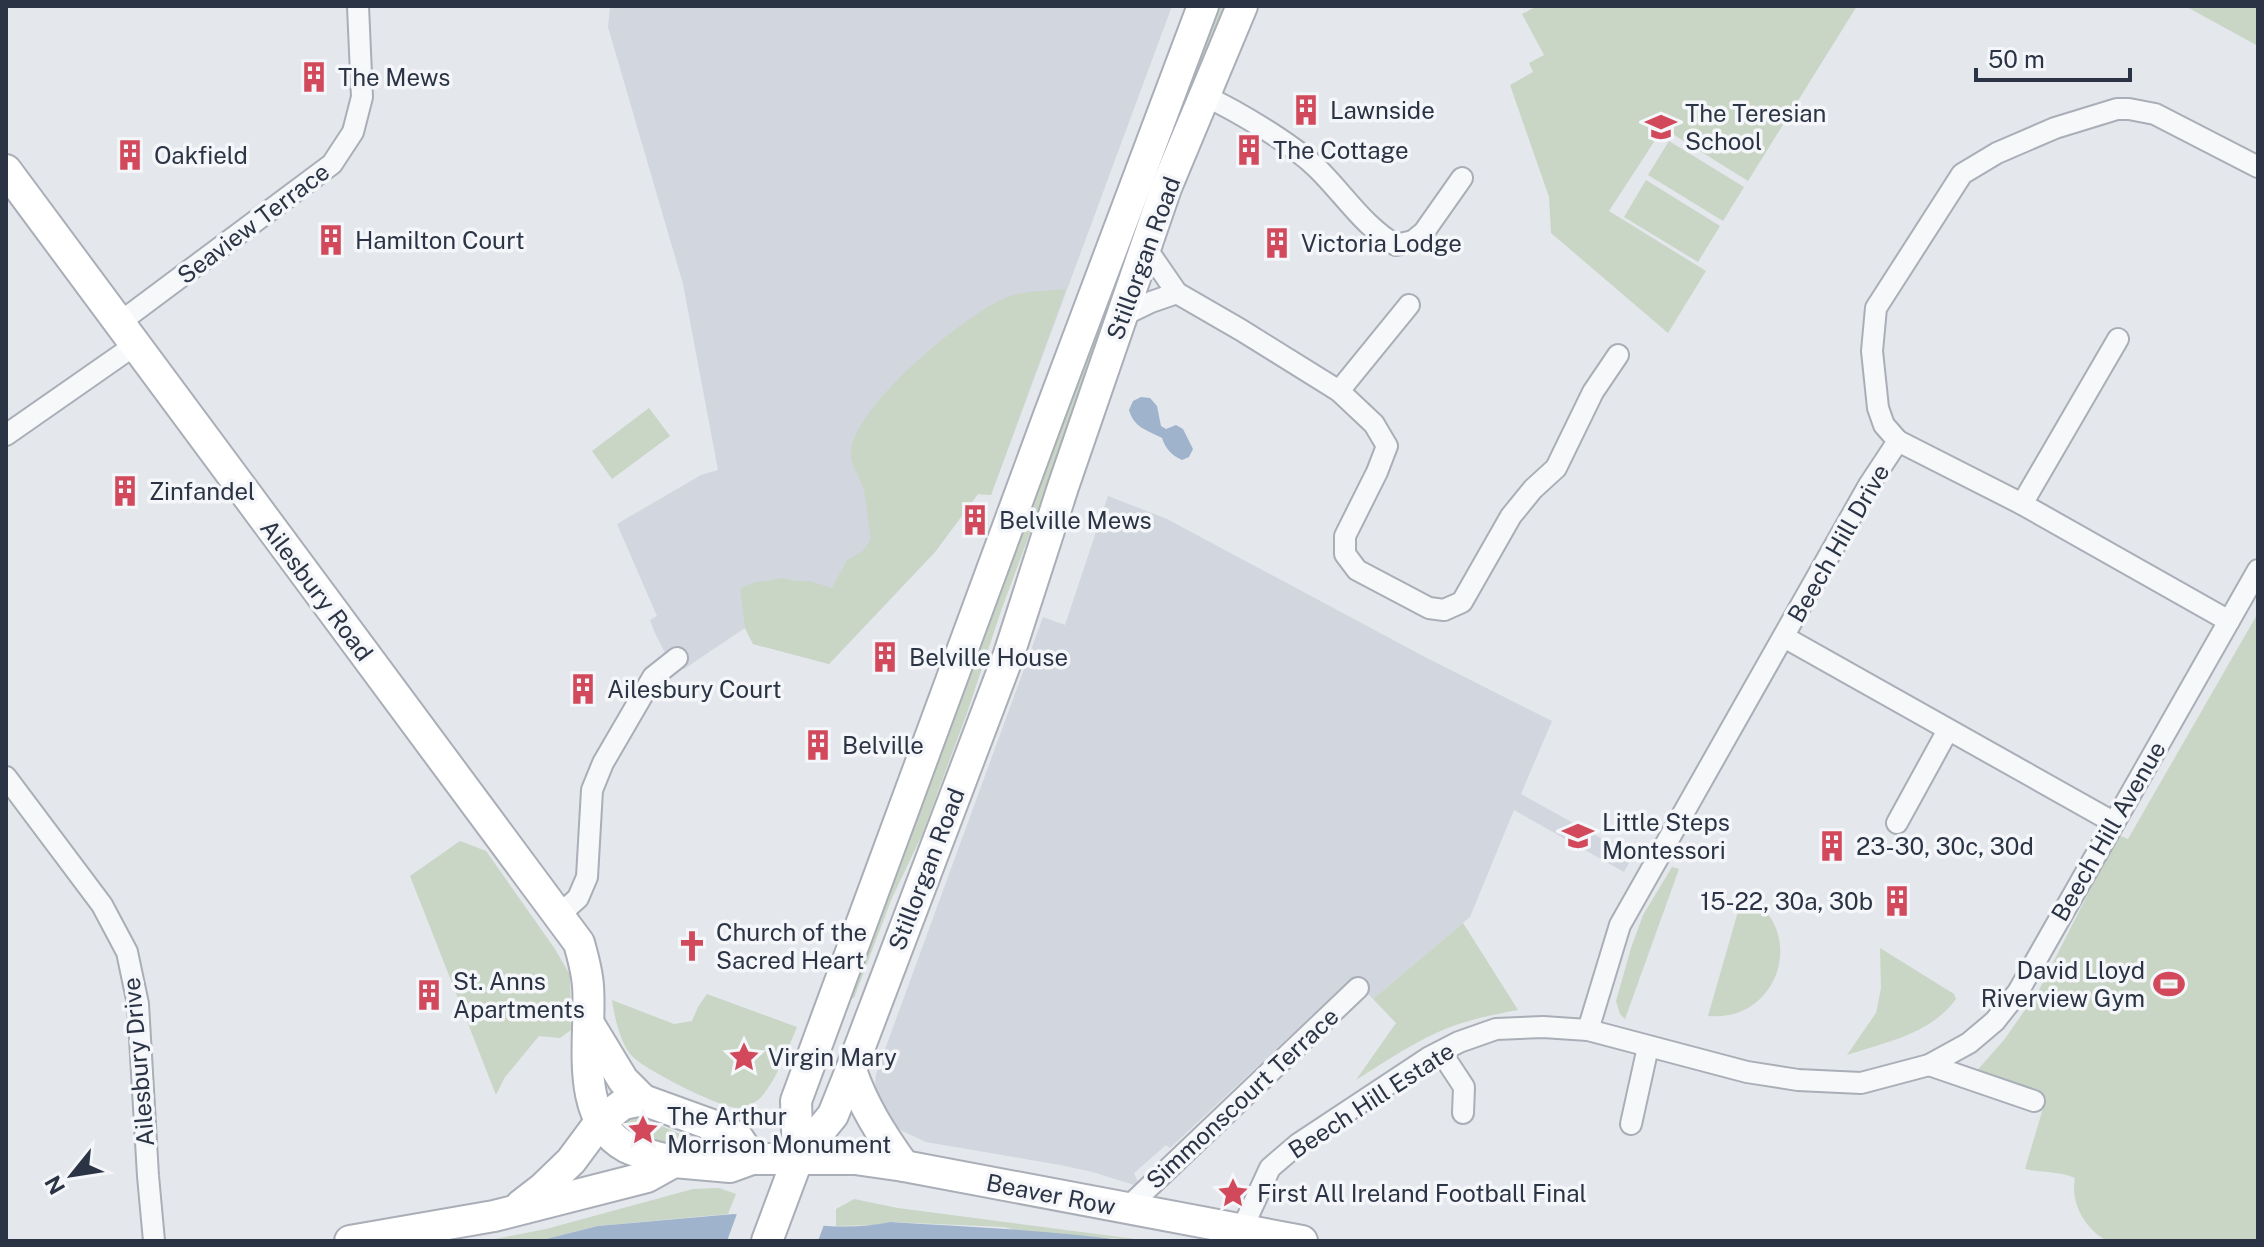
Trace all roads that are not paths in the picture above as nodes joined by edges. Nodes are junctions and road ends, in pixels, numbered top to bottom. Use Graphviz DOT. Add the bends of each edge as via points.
graph roads {
  1 [pos="358,6"];
  2 [pos="1203,6"];
  3 [pos="1242,6"];
  4 [pos="1205,96"];
  5 [pos="2258,167"];
  6 [pos="6,170"];
  7 [pos="1462,178"];
  8 [pos="1146,248"];
  9 [pos="1177,293"];
  10 [pos="1409,305"];
  11 [pos="1122,316"];
  12 [pos="127,334"];
  13 [pos="2118,339"];
  14 [pos="1618,355"];
  15 [pos="1339,391"];
  16 [pos="6,435"];
  17 [pos="1898,441"];
  18 [pos="2022,504"];
  19 [pos="2258,570"];
  20 [pos="2229,621"];
  21 [pos="1784,637"];
  22 [pos="677,658"];
  23 [pos="1948,730"];
  24 [pos="6,777"];
  25 [pos="2113,822"];
  26 [pos="1897,823"];
  27 [pos="558,916"];
  28 [pos="1358,988"];
  29 [pos="833,1005"];
  30 [pos="872,1011"];
  31 [pos="589,1024"];
  32 [pos="1588,1030"];
  33 [pos="1648,1047"];
  34 [pos="1441,1052"];
  35 [pos="1929,1065"];
  36 [pos="851,1070"];
  37 [pos="643,1100"];
  38 [pos="2034,1101"];
  39 [pos="1463,1113"];
  40 [pos="600,1122"];
  41 [pos="1631,1124"];
  42 [pos="798,1158"];
  43 [pos="752,1159"];
  44 [pos="674,1162"];
  45 [pos="904,1166"];
  46 [pos="516,1209"];
  47 [pos="1126,1209"];
  48 [pos="1242,1229"];
  49 [pos="771,1230"];
  50 [pos="154,1241"];
  51 [pos="350,1241"];
  52 [pos="1302,1241"];
  1 -- 12 [label="street, Seaview Terrace" via="362,97 353,132 332,164"];
  2 -- 29 [label="main road, Stillorgan Road"];
  3 -- 4 [label="main road, Stillorgan Road"];
  4 -- 7 [label="street" via="1313,164 1378,235 1396,245 1424,232"];
  4 -- 8 [label="main road, Stillorgan Road"];
  5 -- 17 [label="street, Beech Hill Drive" via="2155,114 2129,109 2055,128 1962,174 1876,308 1872,351 1878,408"];
  6 -- 12 [label="main road, Ailesbury Road"];
  8 -- 9 [label="street"];
  8 -- 11 [label="main road, Stillorgan Road"];
  9 -- 11 [label="street"];
  9 -- 15 [label="street"];
  10 -- 15 [label="street"];
  11 -- 30 [label="main road, Stillorgan Road" via="1009,654"];
  12 -- 16 [label="street, Seaview Terrace"];
  12 -- 27 [label="main road, Ailesbury Road"];
  13 -- 18 [label="street"];
  14 -- 15 [label="street" via="1593,392 1556,468 1511,516 1462,602 1444,610 1429,608 1357,570 1345,554 1345,536 1387,446 1374,424"];
  17 -- 18 [label="street"];
  17 -- 21 [label="street, Beech Hill Drive"];
  18 -- 20 [label="street"];
  19 -- 20 [label="street, Beech Hill Avenue"];
  20 -- 25 [label="street, Beech Hill Avenue"];
  21 -- 23 [label="street"];
  21 -- 32 [label="street, Beech Hill Drive" via="1620,925"];
  22 -- 27 [label="street" via="653,677 603,763 592,790 587,877 578,898"];
  23 -- 25 [label="street"];
  23 -- 26 [label="street"];
  24 -- 50 [label="street, Ailesbury Drive" via="102,905 127,952 138,1004"];
  25 -- 35 [label="street, Beech Hill Avenue" via="2018,992 1969,1043"];
  27 -- 31 [label="main road, Ailesbury Road" via="579,943 586,966"];
  28 -- 47 [label="street, Simmonscourt Terrace"];
  29 -- 30 [label="main road" via="857,1013"];
  29 -- 42 [label="main road, Stillorgan Road" via="796,1101"];
  30 -- 36 [label="main road, Stillorgan Road"];
  31 -- 37 [label="main road, Ailesbury Road" via="623,1080"];
  31 -- 40 [label="main road, Ailesbury Road" via="591,1098"];
  32 -- 33 [label="street, Beech Hill Avenue"];
  32 -- 34 [label="street, Beech Hill Estate" via="1496,1029"];
  33 -- 35 [label="street, Beech Hill Avenue" via="1798,1080 1861,1083"];
  33 -- 41 [label="street"];
  34 -- 39 [label="street" via="1464,1087"];
  34 -- 48 [label="street, Beech Hill Estate" via="1298,1144 1270,1168"];
  35 -- 38 [label="street"];
  36 -- 42 [label="main road, Stillorgan Road" via="833,1115"];
  36 -- 45 [label="main road" via="871,1119"];
  37 -- 40 [label="main road" via="623,1104"];
  37 -- 43 [label="main road" via="738,1138"];
  40 -- 44 [label="main road" via="627,1147"];
  40 -- 46 [label="main road" via="571,1161"];
  42 -- 43 [label="main road, Beaver Row"];
  42 -- 45 [label="main road, Beaver Row"];
  42 -- 49 [label="main road"];
  43 -- 44 [label="main road, Beaver Row" via="730,1167"];
  44 -- 46 [label="main road" via="647,1177"];
  45 -- 47 [label="main road, Beaver Row"];
  46 -- 51 [label="main road"];
  47 -- 48 [label="main road, Beaver Row"];
  48 -- 52 [label="main road, Beaver Row"];
}
